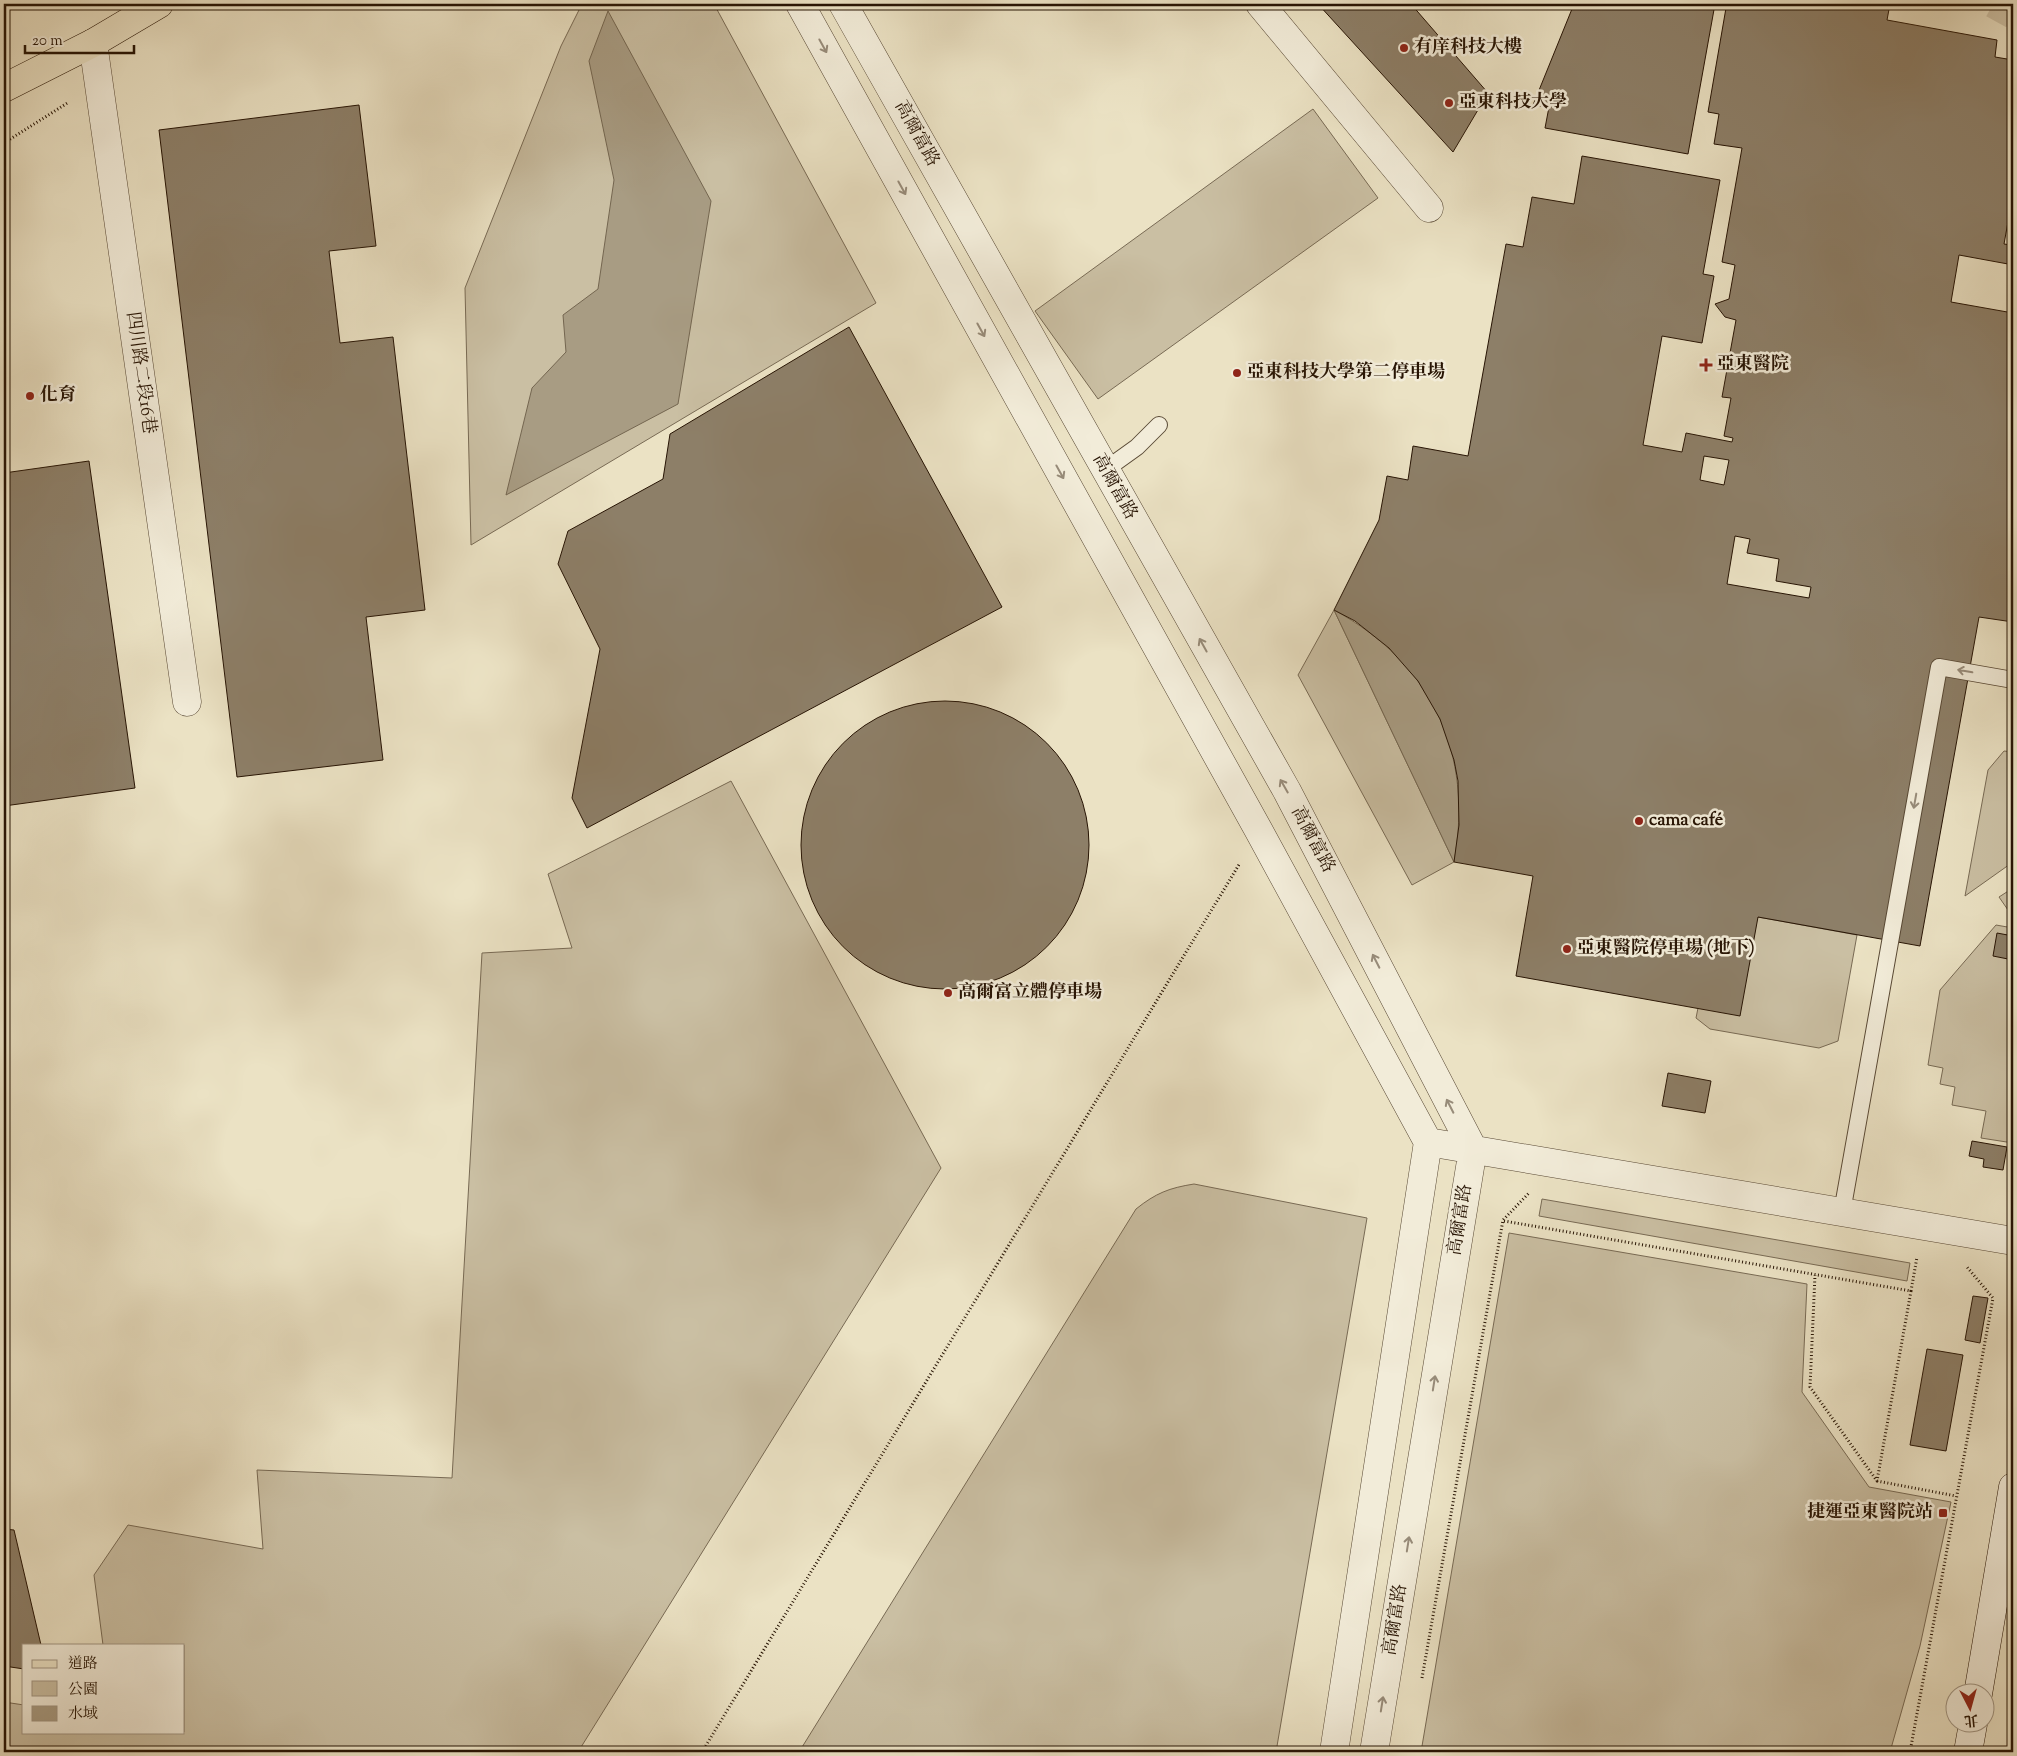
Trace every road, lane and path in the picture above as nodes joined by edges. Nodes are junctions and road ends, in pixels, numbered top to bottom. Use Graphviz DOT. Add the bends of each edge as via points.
graph roads {
  1 [pos="159,4"];
  2 [pos="800,4"];
  3 [pos="844,4"];
  4 [pos="1260,4"];
  5 [pos="93,43"];
  6 [pos="99,85"];
  7 [pos="4,88"];
  8 [pos="4,143"];
  9 [pos="1429,208"];
  10 [pos="1159,425"];
  11 [pos="1105,470"];
  12 [pos="2013,680"];
  13 [pos="187,702"];
  14 [pos="1260,831"];
  15 [pos="1428,1142"];
  16 [pos="1473,1149"];
  17 [pos="1535,1187"];
  18 [pos="1842,1212"];
  19 [pos="1503,1220"];
  20 [pos="2013,1241"];
  21 [pos="1927,1258"];
  22 [pos="1966,1265"];
  23 [pos="1815,1275"];
  24 [pos="1911,1291"];
  25 [pos="1877,1481"];
  26 [pos="2013,1487"];
  27 [pos="1956,1496"];
  28 [pos="1421,1684"];
  29 [pos="1980,1684"];
  30 [pos="1971,1734"];
  31 [pos="702,1752"];
  32 [pos="1334,1752"];
  33 [pos="1374,1752"];
  34 [pos="1910,1752"];
  35 [pos="1968,1752"];
  1 -- 5 [label="main road"];
  2 -- 14 [label="street, one-way"];
  3 -- 11 [label="street, 高爾富路"];
  4 -- 9 [label="street"];
  5 -- 6 [label="street, 四川路二段16巷"];
  5 -- 7 [label="main road"];
  6 -- 8 [label="path"];
  6 -- 13 [label="street, 四川路二段16巷"];
  10 -- 11 [label="lane" via="1137,447"];
  16 -- 11 [label="street, 高爾富路, one-way" via="1287,792"];
  12 -- 18 [label="lane, one-way" via="1939,667"];
  14 -- 15 [label="street"];
  14 -- 31 [label="path"];
  15 -- 16 [label="street"];
  15 -- 32 [label="street"];
  16 -- 18 [label="street"];
  33 -- 16 [label="street, 高爾富路, one-way"];
  17 -- 19 [label="path"];
  18 -- 20 [label="street"];
  19 -- 23 [label="path"];
  19 -- 28 [label="path"];
  21 -- 24 [label="path" via="1917,1256"];
  22 -- 27 [label="path" via="1993,1298"];
  23 -- 24 [label="path"];
  23 -- 25 [label="path" via="1810,1388"];
  24 -- 25 [label="path"];
  25 -- 27 [label="path"];
  26 -- 29 [label="street"];
  27 -- 34 [label="path"];
  30 -- 35 [label="street"];
}
